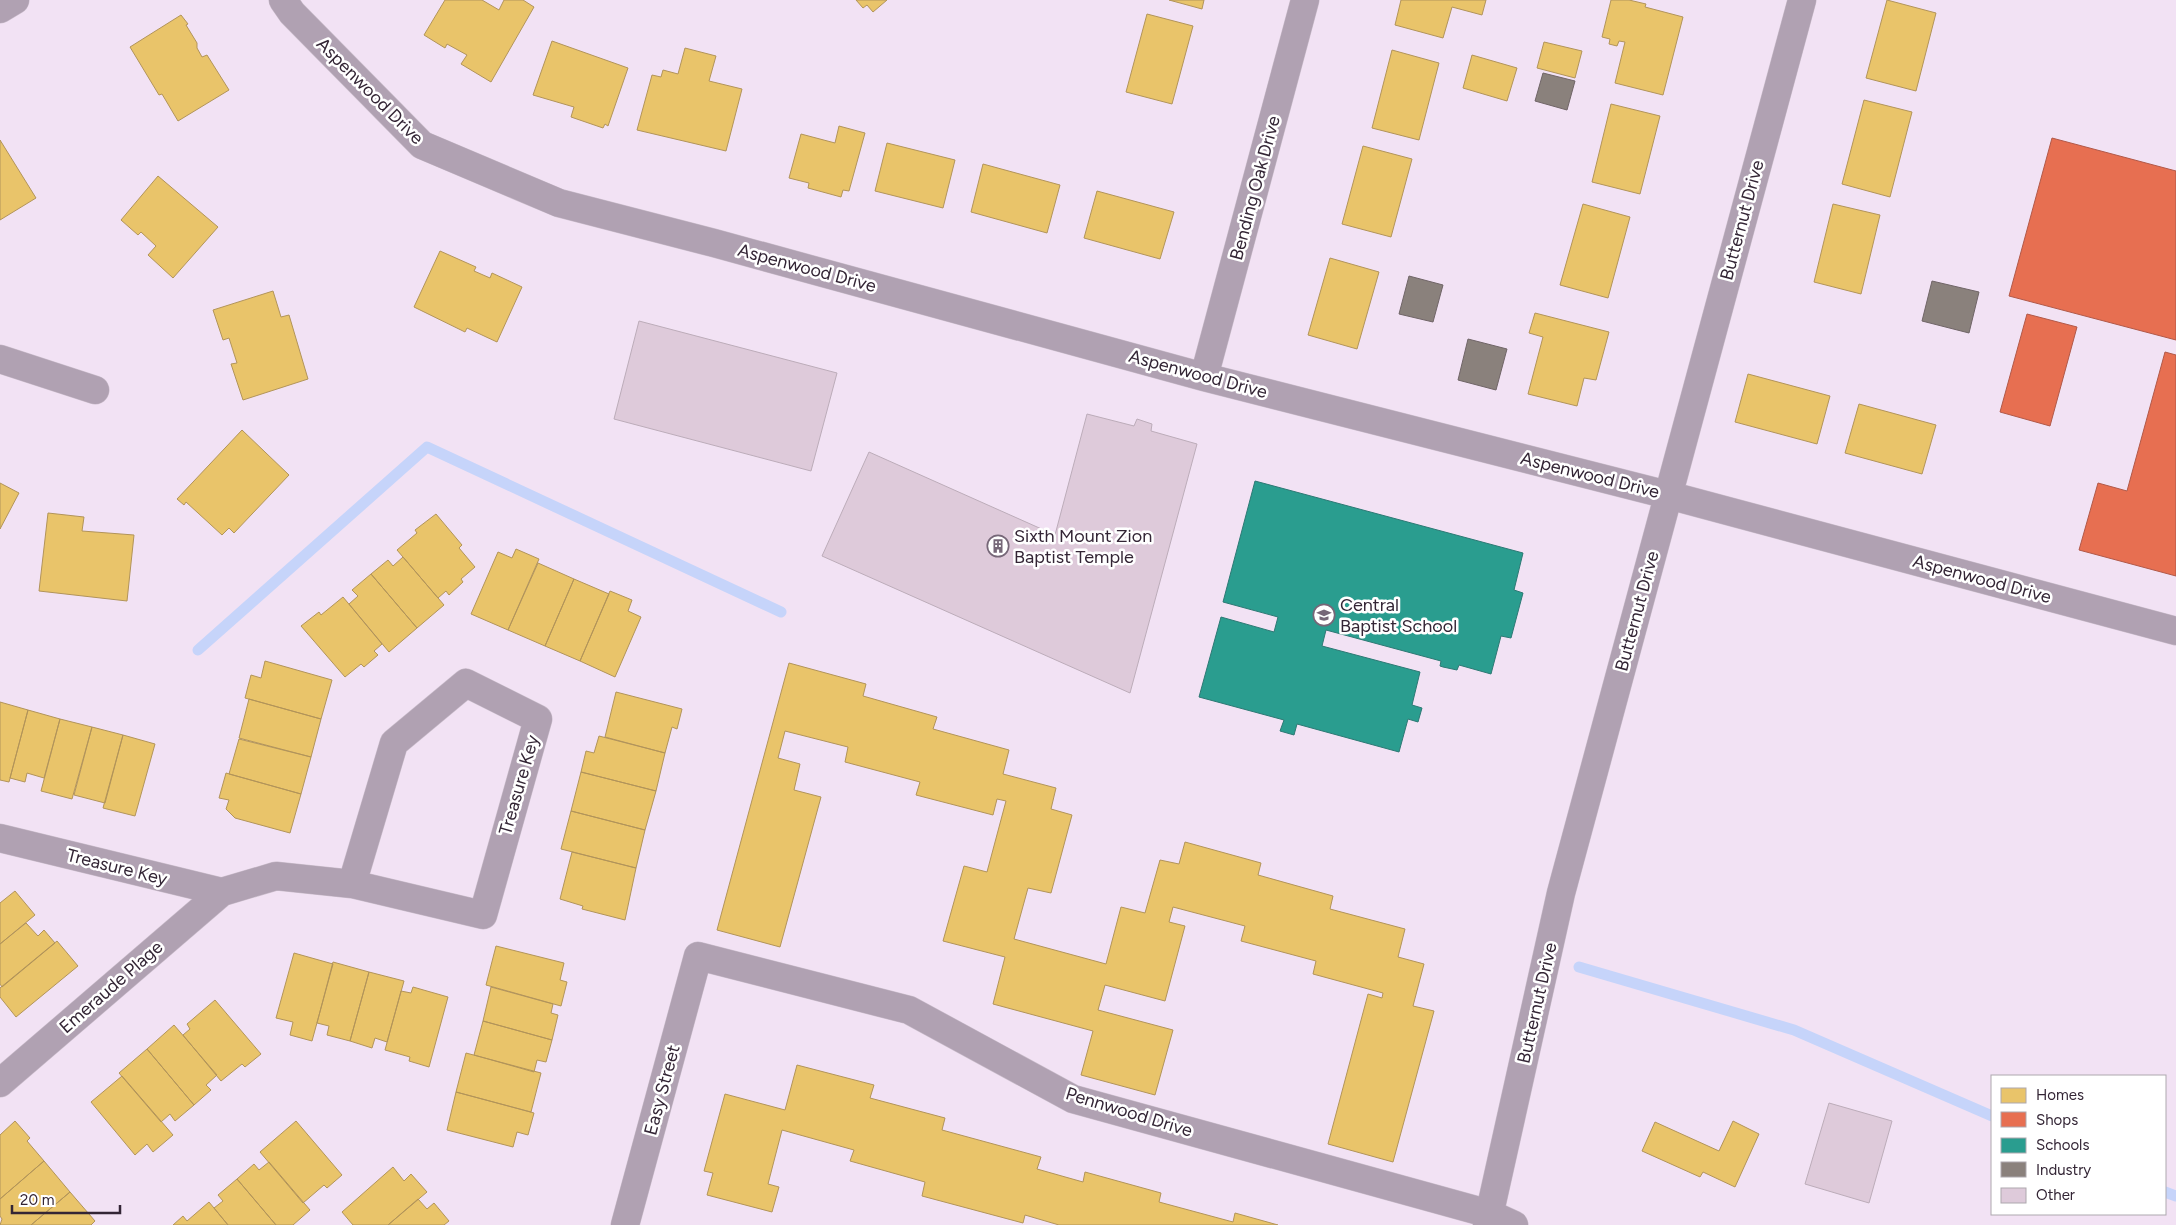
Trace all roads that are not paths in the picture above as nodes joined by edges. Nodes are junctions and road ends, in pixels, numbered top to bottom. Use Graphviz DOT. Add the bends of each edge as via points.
graph roads {
  1 [pos="15,0"];
  2 [pos="283,0"];
  3 [pos="1306,0"];
  4 [pos="1802,0"];
  5 [pos="0,9"];
  6 [pos="0,359"];
  7 [pos="1204,377"];
  8 [pos="95,390"];
  9 [pos="1668,495"];
  10 [pos="2176,631"];
  11 [pos="0,838"];
  12 [pos="352,884"];
  13 [pos="222,892"];
  14 [pos="698,956"];
  15 [pos="0,1083"];
  16 [pos="1488,1220"];
  17 [pos="625,1225"];
  18 [pos="1514,1225"];
  1 -- 5 [label="street"];
  2 -- 7 [label="street, Aspenwood Drive" via="422,145 559,203"];
  3 -- 7 [label="street, Bending Oak Drive"];
  4 -- 9 [label="street, Butternut Drive"];
  6 -- 8 [label="street"];
  7 -- 9 [label="street, Aspenwood Drive"];
  9 -- 10 [label="street, Aspenwood Drive"];
  9 -- 16 [label="street, Butternut Drive" via="1561,893"];
  11 -- 13 [label="street, Treasure Key"];
  12 -- 12 [label="street, Treasure Key" via="483,915 538,719 466,683 394,743"];
  12 -- 13 [label="street, Treasure Key" via="276,876"];
  13 -- 15 [label="street, Emeraude Plage"];
  14 -- 16 [label="street, Pennwood Drive" via="910,1010 1073,1099"];
  14 -- 17 [label="street, Easy Street"];
  16 -- 18 [label="street, Pennwood Drive"];
}
